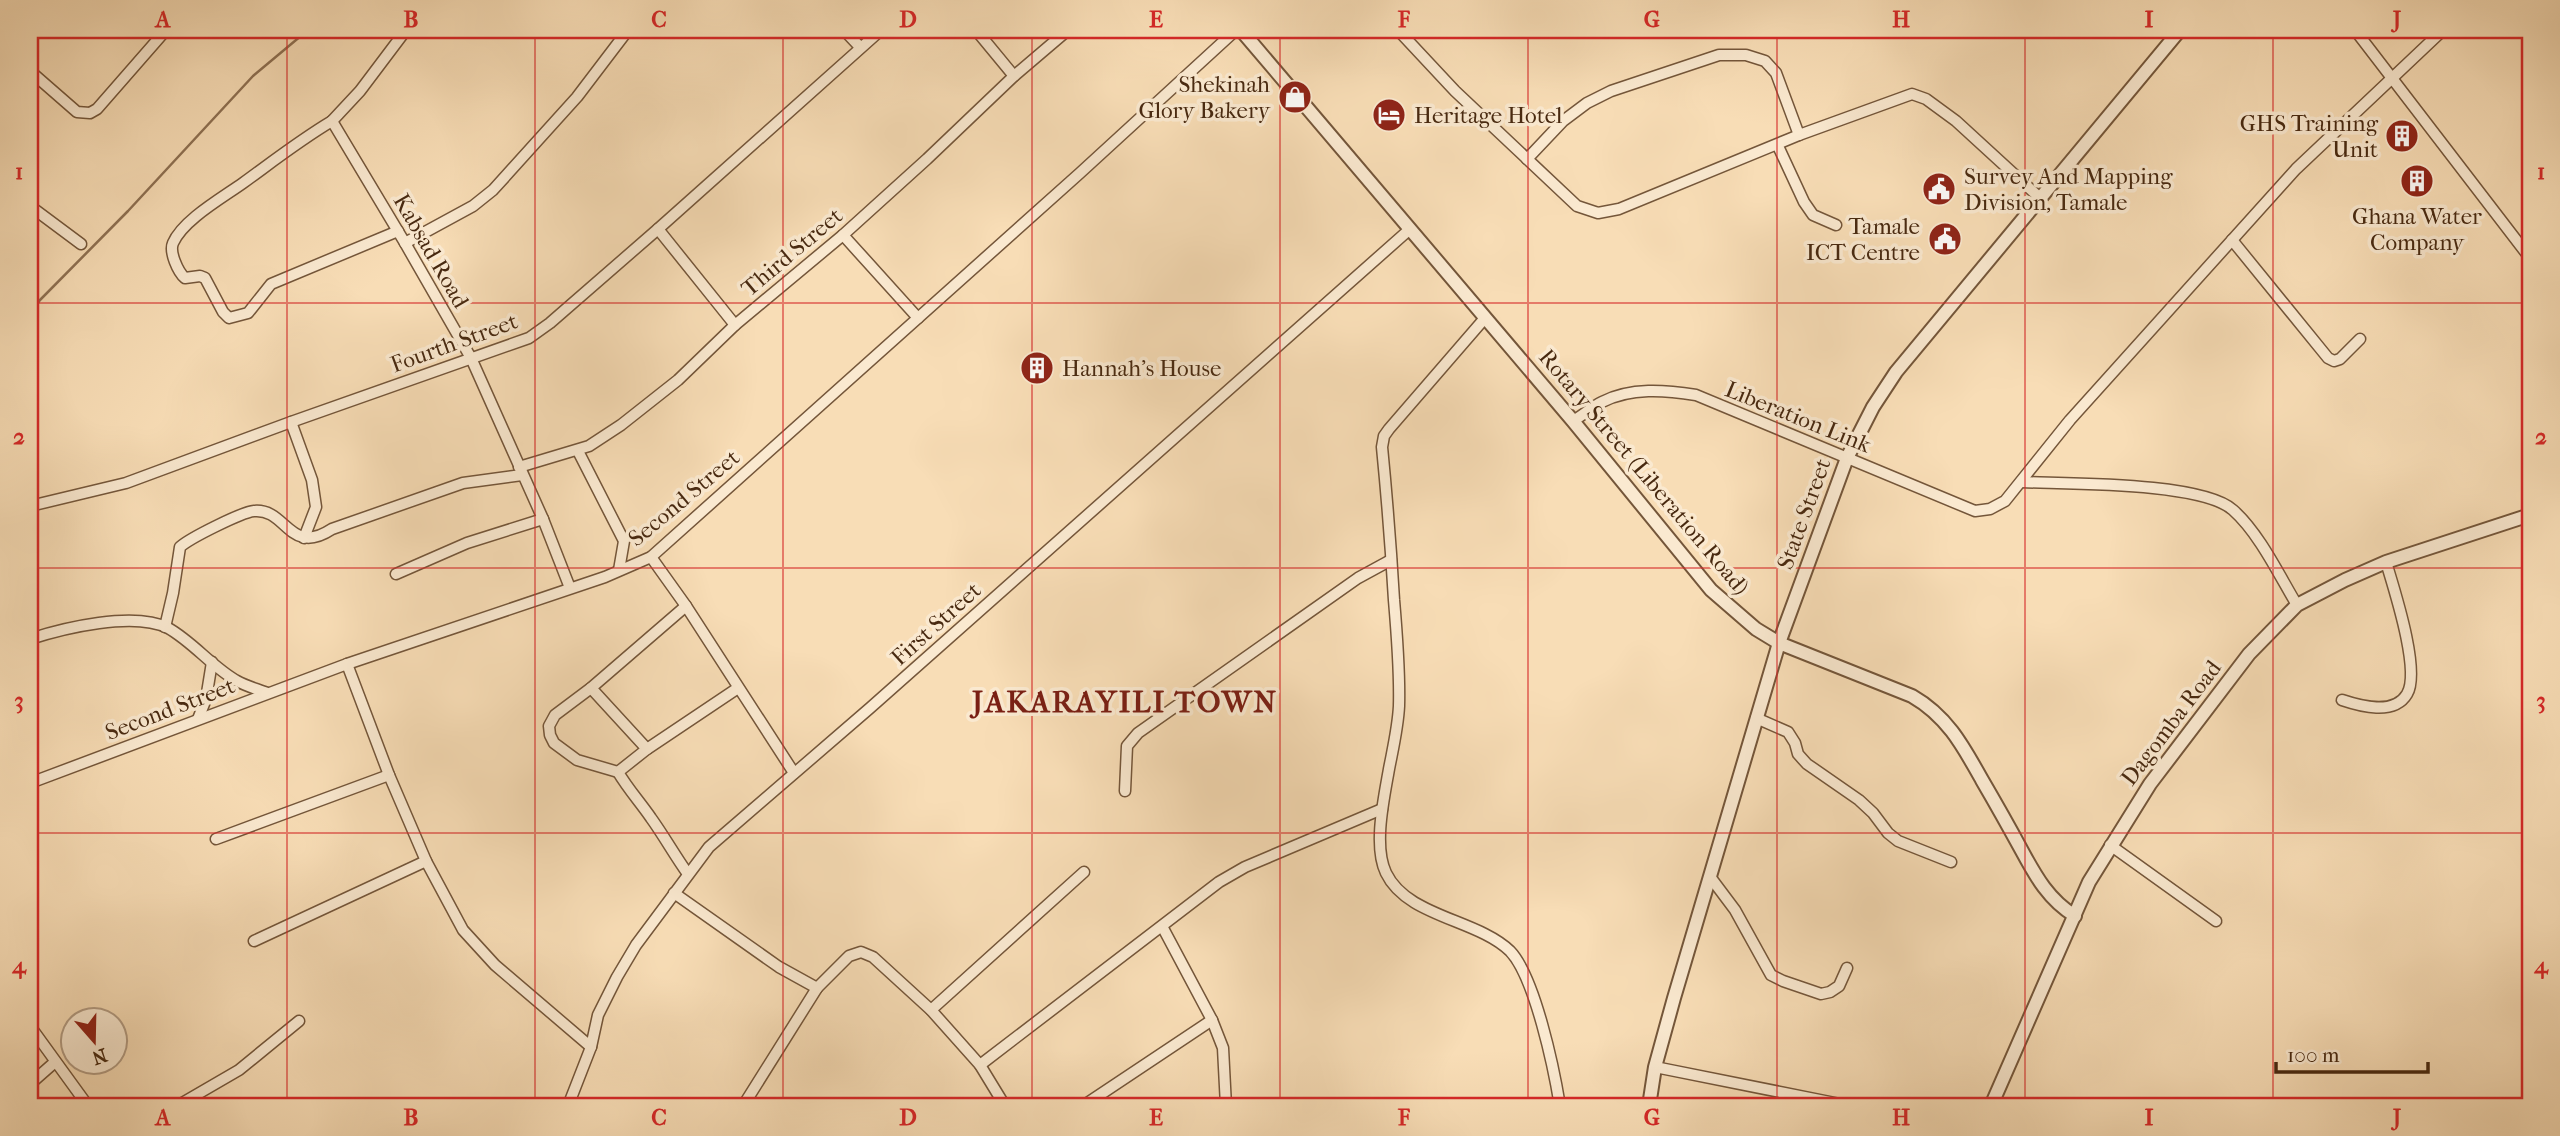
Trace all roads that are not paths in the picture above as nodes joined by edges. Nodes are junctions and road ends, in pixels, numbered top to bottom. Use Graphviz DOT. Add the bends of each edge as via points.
graph roads {
  1 [pos="166,30"];
  2 [pos="406,30"];
  3 [pos="628,30"];
  4 [pos="844,30"];
  5 [pos="881,30"];
  6 [pos="975,30"];
  7 [pos="1068,30"];
  8 [pos="1238,30"];
  9 [pos="1398,30"];
  10 [pos="2180,30"];
  11 [pos="2355,30"];
  12 [pos="2443,30"];
  13 [pos="860,47"];
  14 [pos="30,71"];
  15 [pos="1014,76"];
  16 [pos="2393,77"];
  17 [pos="332,121"];
  18 [pos="1799,135"];
  19 [pos="1778,146"];
  20 [pos="1527,159"];
  21 [pos="2040,198"];
  22 [pos="30,206"];
  23 [pos="1836,225"];
  24 [pos="658,229"];
  25 [pos="1410,229"];
  26 [pos="398,230"];
  27 [pos="842,235"];
  28 [pos="2232,240"];
  29 [pos="405,243"];
  30 [pos="81,244"];
  31 [pos="2530,258"];
  32 [pos="918,318"];
  33 [pos="1485,318"];
  34 [pos="735,325"];
  35 [pos="2360,339"];
  36 [pos="471,358"];
  37 [pos="1573,421"];
  38 [pos="290,422"];
  39 [pos="578,451"];
  40 [pos="1847,458"];
  41 [pos="520,471"];
  42 [pos="2022,482"];
  43 [pos="30,506"];
  44 [pos="2530,515"];
  45 [pos="543,519"];
  46 [pos="304,538"];
  47 [pos="651,557"];
  48 [pos="1391,560"];
  49 [pos="2386,562"];
  50 [pos="619,570"];
  51 [pos="396,574"];
  52 [pos="570,588"];
  53 [pos="2297,604"];
  54 [pos="686,606"];
  55 [pos="165,627"];
  56 [pos="30,639"];
  57 [pos="1779,643"];
  58 [pos="212,662"];
  59 [pos="347,664"];
  60 [pos="591,688"];
  61 [pos="738,688"];
  62 [pos="267,693"];
  63 [pos="2342,700"];
  64 [pos="1756,718"];
  65 [pos="198,719"];
  66 [pos="647,749"];
  67 [pos="618,772"];
  68 [pos="794,773"];
  69 [pos="389,775"];
  70 [pos="30,783"];
  71 [pos="1125,792"];
  72 [pos="1382,810"];
  73 [pos="216,839"];
  74 [pos="2110,845"];
  75 [pos="426,861"];
  76 [pos="1951,862"];
  77 [pos="1084,872"];
  78 [pos="688,874"];
  79 [pos="1711,878"];
  80 [pos="674,893"];
  81 [pos="2075,916"];
  82 [pos="2216,921"];
  83 [pos="1163,928"];
  84 [pos="254,941"];
  85 [pos="1847,968"];
  86 [pos="817,988"];
  87 [pos="931,1010"];
  88 [pos="1212,1020"];
  89 [pos="299,1021"];
  90 [pos="30,1026"];
  91 [pos="591,1047"];
  92 [pos="55,1062"];
  93 [pos="979,1065"];
  94 [pos="1655,1067"];
  95 [pos="30,1084"];
  96 [pos="88,1106"];
  97 [pos="177,1106"];
  98 [pos="568,1106"];
  99 [pos="743,1106"];
  100 [pos="1005,1106"];
  101 [pos="1083,1106"];
  102 [pos="1226,1106"];
  103 [pos="1560,1106"];
  104 [pos="1649,1106"];
  105 [pos="1850,1106"];
  106 [pos="1991,1106"];
  1 -- 14 [label="street" via="90,113 77,112"];
  2 -- 17 [label="street"];
  3 -- 29 [label="street" via="577,97 493,190"];
  4 -- 13 [label="street"];
  5 -- 13 [label="street, Fourth Street"];
  6 -- 15 [label="street"];
  7 -- 15 [label="street, Third Street"];
  8 -- 25 [label="street, Rotary Street (Liberation Road)"];
  8 -- 32 [label="street, Second Street"];
  9 -- 20 [label="street"];
  10 -- 21 [label="street, State Street"];
  11 -- 16 [label="street"];
  12 -- 16 [label="street"];
  13 -- 24 [label="street, Fourth Street"];
  15 -- 27 [label="street, Third Street"];
  16 -- 28 [label="street" via="2296,169"];
  16 -- 31 [label="street"];
  17 -- 26 [label="street, Kabsad Road"];
  17 -- 26 [label="street" via="192,220 171,248 181,274 205,278 223,312 229,318 239,317 257,305 271,284"];
  18 -- 19 [label="street"];
  18 -- 20 [label="street" via="1782,85 1765,61 1719,55 1587,103"];
  18 -- 21 [label="street" via="1912,94 1956,121"];
  19 -- 20 [label="street" via="1619,209 1598,213 1577,206"];
  19 -- 23 [label="street" via="1813,215"];
  21 -- 40 [label="street, State Street" via="1895,372"];
  22 -- 30 [label="street"];
  24 -- 34 [label="street"];
  24 -- 36 [label="street, Fourth Street" via="529,338"];
  25 -- 33 [label="street, Rotary Street (Liberation Road)"];
  25 -- 68 [label="street, First Street"];
  26 -- 29 [label="street, Kabsad Road"];
  27 -- 32 [label="street"];
  27 -- 34 [label="street, Third Street"];
  28 -- 35 [label="street" via="2328,358 2340,359"];
  28 -- 42 [label="street" via="2070,420"];
  29 -- 36 [label="street, Kabsad Road"];
  32 -- 47 [label="street, Second Street"];
  33 -- 37 [label="street, Rotary Street (Liberation Road)"];
  33 -- 48 [label="street" via="1384,436 1381,447"];
  34 -- 39 [label="street, Third Street" via="678,380 621,425"];
  36 -- 38 [label="street, Fourth Street"];
  36 -- 41 [label="street, Kabsad Road"];
  37 -- 40 [label="street, Liberation Link" via="1621,395 1665,390 1696,396"];
  37 -- 57 [label="street, Rotary Street (Liberation Road)" via="1712,590"];
  38 -- 43 [label="street, Fourth Street" via="127,483"];
  38 -- 46 [label="street" via="312,480 316,507"];
  39 -- 41 [label="street, Third Street"];
  39 -- 50 [label="street" via="624,541"];
  40 -- 42 [label="street, Liberation Link" via="1975,511 2005,501"];
  40 -- 57 [label="street, State Street"];
  41 -- 45 [label="street, Kabsad Road"];
  41 -- 46 [label="street, Third Street" via="463,483 321,536"];
  42 -- 53 [label="street" via="2175,491 2223,503 2258,542"];
  44 -- 49 [label="street, Dagomba Road"];
  45 -- 51 [label="street" via="467,543"];
  45 -- 52 [label="street, Kabsad Road"];
  46 -- 55 [label="street" via="269,514 254,511 185,543 177,558"];
  47 -- 50 [label="street, Second Street"];
  47 -- 54 [label="street"];
  48 -- 71 [label="street" via="1358,578 1138,733 1127,746"];
  48 -- 72 [label="street" via="1399,708"];
  49 -- 53 [label="street, Dagomba Road"];
  49 -- 63 [label="street" via="2400,609 2411,683 2406,696 2381,708"];
  50 -- 52 [label="street, Second Street"];
  52 -- 59 [label="street, Second Street"];
  53 -- 74 [label="street, Dagomba Road" via="2249,654 2150,784"];
  54 -- 60 [label="street"];
  54 -- 61 [label="street"];
  55 -- 56 [label="street" via="151,622 103,623 66,627"];
  55 -- 58 [label="street"];
  57 -- 64 [label="street, State Street"];
  57 -- 81 [label="street, Rotary Street (Liberation Road)" via="1912,696 1941,716 1960,740 2037,879"];
  58 -- 62 [label="street" via="236,680"];
  58 -- 65 [label="street"];
  59 -- 62 [label="street, Second Street"];
  59 -- 69 [label="street"];
  60 -- 66 [label="street"];
  60 -- 67 [label="street" via="555,715 550,735 577,760"];
  61 -- 66 [label="street"];
  61 -- 68 [label="street"];
  62 -- 65 [label="street, Second Street"];
  64 -- 76 [label="street" via="1788,732 1807,764 1859,800 1898,841"];
  64 -- 79 [label="street, State Street"];
  65 -- 70 [label="street, Second Street"];
  66 -- 67 [label="street"];
  67 -- 78 [label="street"];
  68 -- 78 [label="street, First Street" via="709,847"];
  69 -- 73 [label="street"];
  69 -- 75 [label="street"];
  72 -- 83 [label="street" via="1245,867"];
  72 -- 103 [label="street" via="1381,853 1396,889 1508,949 1521,968 1547,1042"];
  74 -- 81 [label="street, Dagomba Road"];
  74 -- 82 [label="street"];
  75 -- 84 [label="street"];
  75 -- 91 [label="street" via="476,947"];
  77 -- 87 [label="street"];
  78 -- 80 [label="street, First Street"];
  79 -- 85 [label="street" via="1735,910 1771,975 1821,993 1839,986"];
  79 -- 94 [label="street, State Street"];
  80 -- 86 [label="street" via="779,967"];
  80 -- 91 [label="street, First Street" via="617,977 598,1015"];
  81 -- 106 [label="street, Dagomba Road"];
  83 -- 88 [label="street"];
  83 -- 93 [label="street"];
  86 -- 87 [label="street" via="849,956 861,953 873,957"];
  86 -- 99 [label="street"];
  87 -- 93 [label="street"];
  88 -- 101 [label="street"];
  88 -- 102 [label="street" via="1223,1048"];
  89 -- 97 [label="street" via="239,1070"];
  90 -- 92 [label="street"];
  91 -- 98 [label="street, First Street"];
  92 -- 95 [label="street"];
  92 -- 96 [label="street"];
  93 -- 100 [label="street"];
  94 -- 104 [label="street, State Street"];
  94 -- 105 [label="street"];
}
